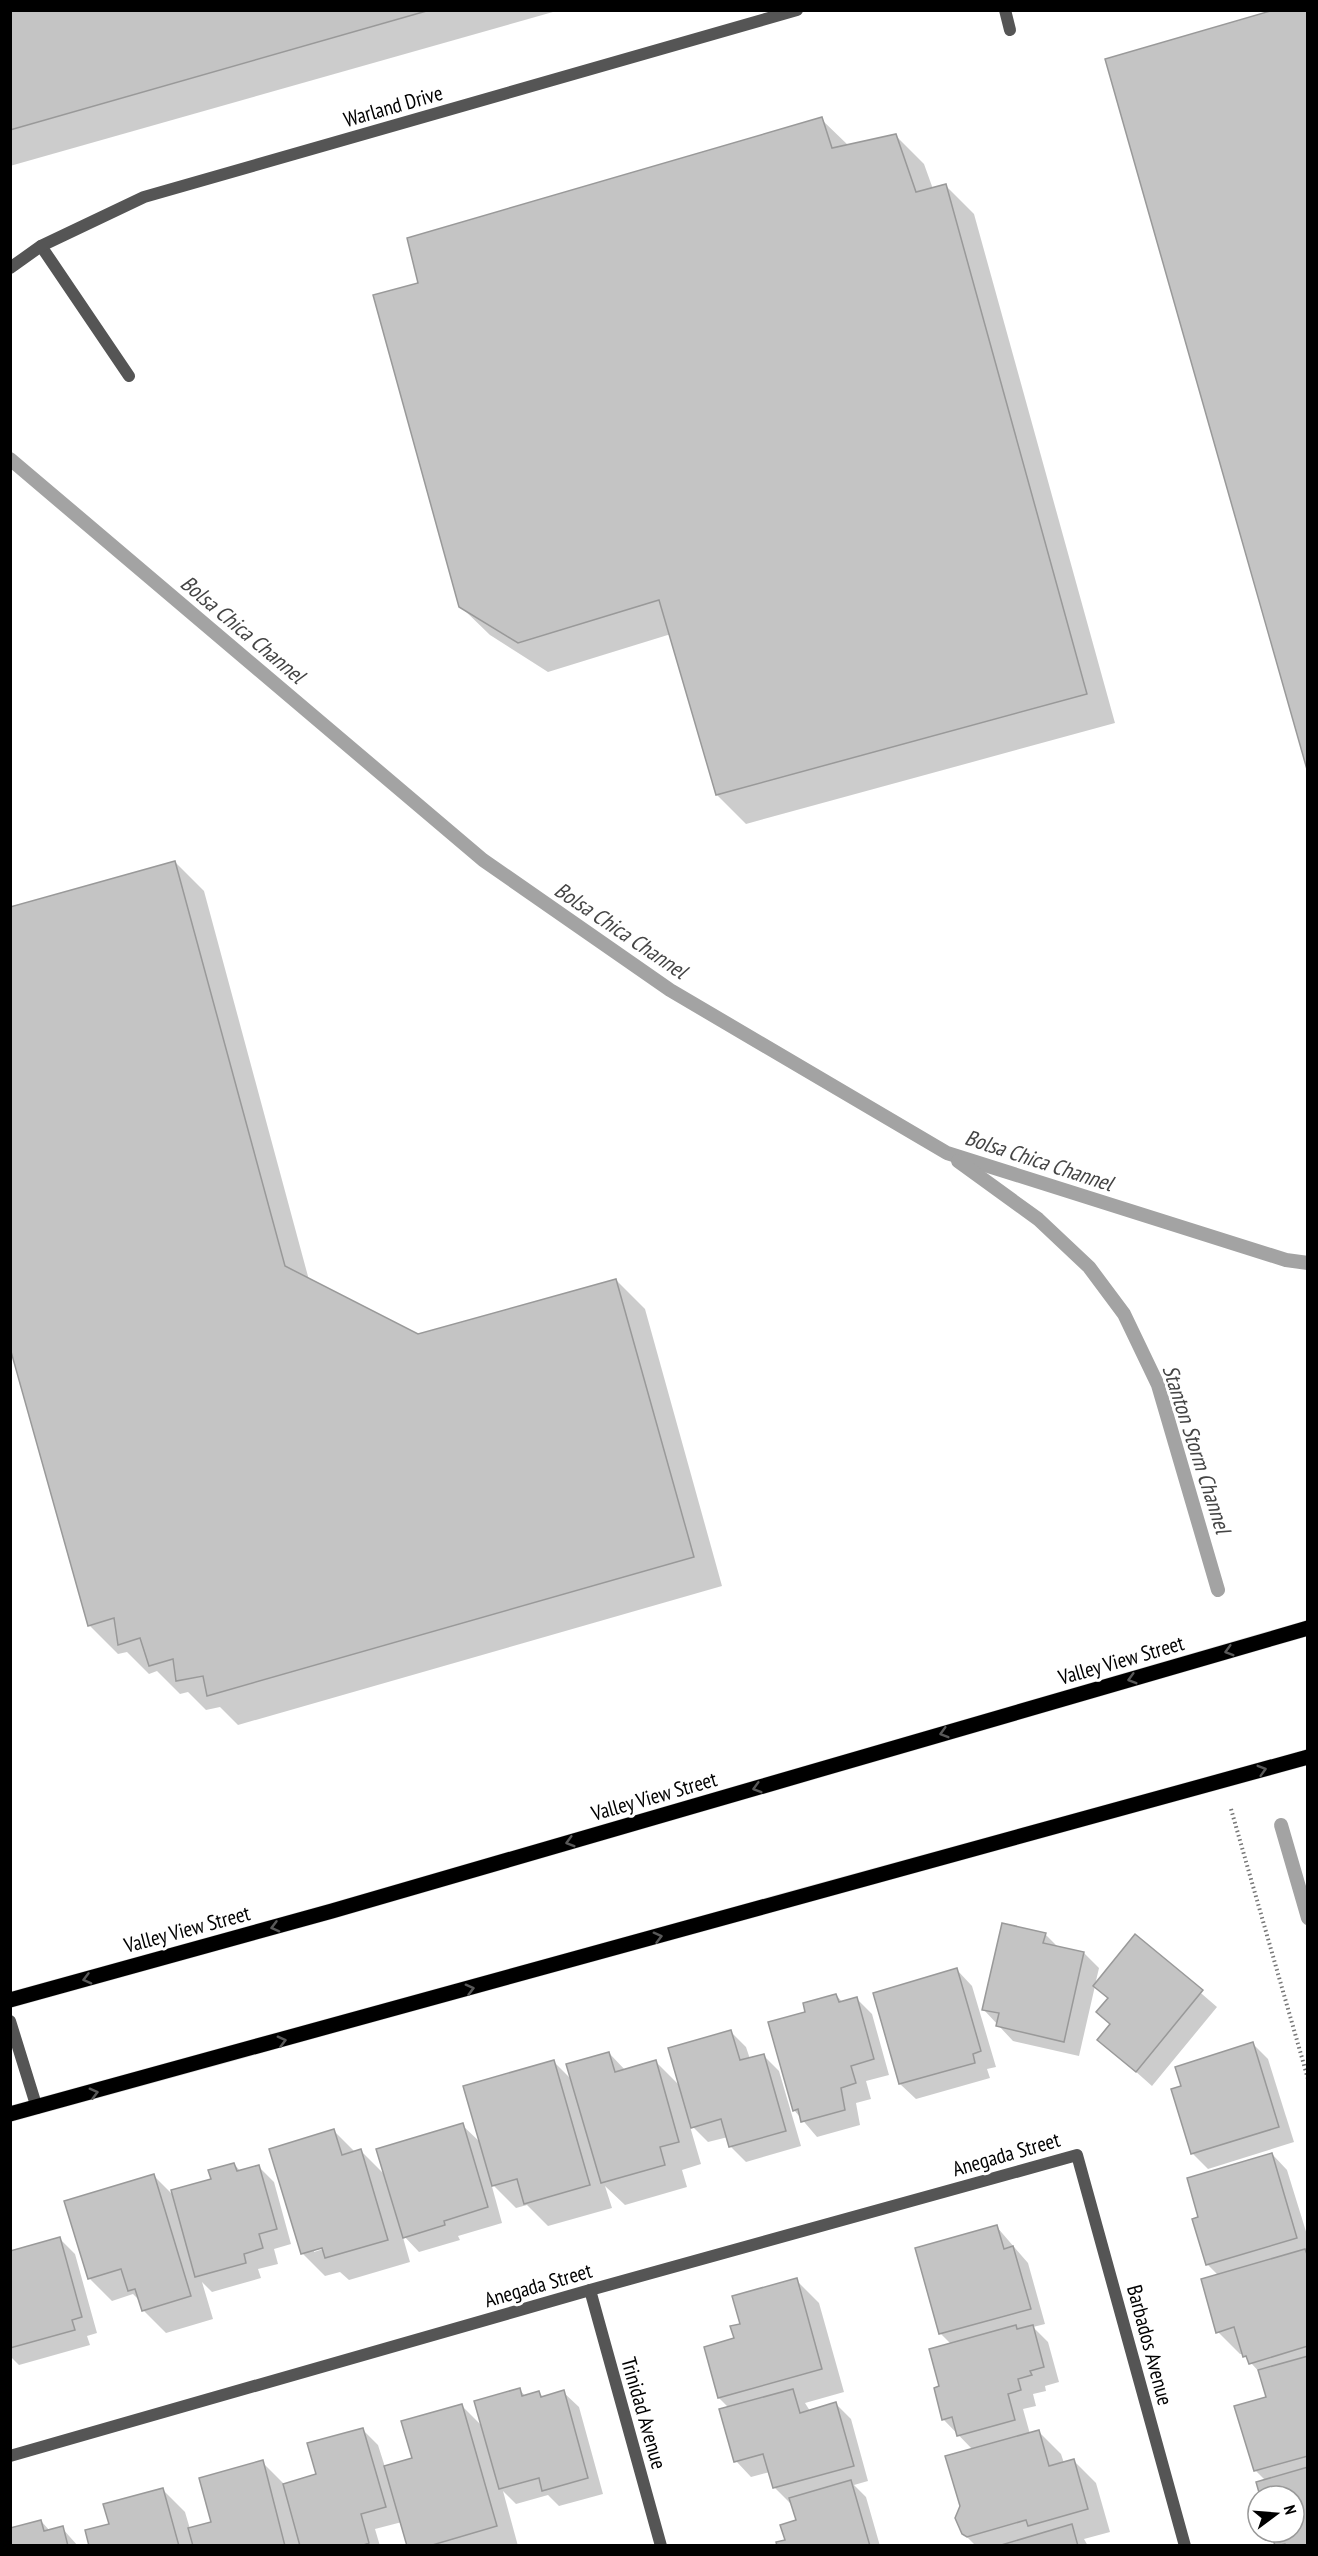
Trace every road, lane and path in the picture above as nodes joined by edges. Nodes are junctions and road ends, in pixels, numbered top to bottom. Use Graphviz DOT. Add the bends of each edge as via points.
graph roads {
  1 [pos="797,10"];
  2 [pos="1005,10"];
  3 [pos="1010,30"];
  4 [pos="41,246"];
  5 [pos="10,268"];
  6 [pos="129,376"];
  7 [pos="1308,1628"];
  8 [pos="1308,1757"];
  9 [pos="1223,1780"];
  10 [pos="10,2000"];
  11 [pos="10,2021"];
  12 [pos="1308,2079"];
  13 [pos="38,2108"];
  14 [pos="10,2114"];
  15 [pos="1077,2155"];
  16 [pos="590,2290"];
  17 [pos="10,2456"];
  18 [pos="661,2546"];
  19 [pos="1185,2546"];
  1 -- 4 [label="street, Warland Drive" via="144,197"];
  2 -- 3 [label="street"];
  4 -- 5 [label="street, Warland Drive"];
  4 -- 6 [label="street"];
  7 -- 10 [label="main road, Valley View Street, one-way" via="332,1911"];
  9 -- 8 [label="main road, one-way"];
  9 -- 12 [label="path"];
  13 -- 9 [label="main road, one-way"];
  11 -- 13 [label="street"];
  13 -- 14 [label="main road"];
  15 -- 16 [label="street, Anegada Street"];
  15 -- 19 [label="street, Barbados Avenue"];
  16 -- 17 [label="street, Anegada Street"];
  16 -- 18 [label="street, Trinidad Avenue"];
}
